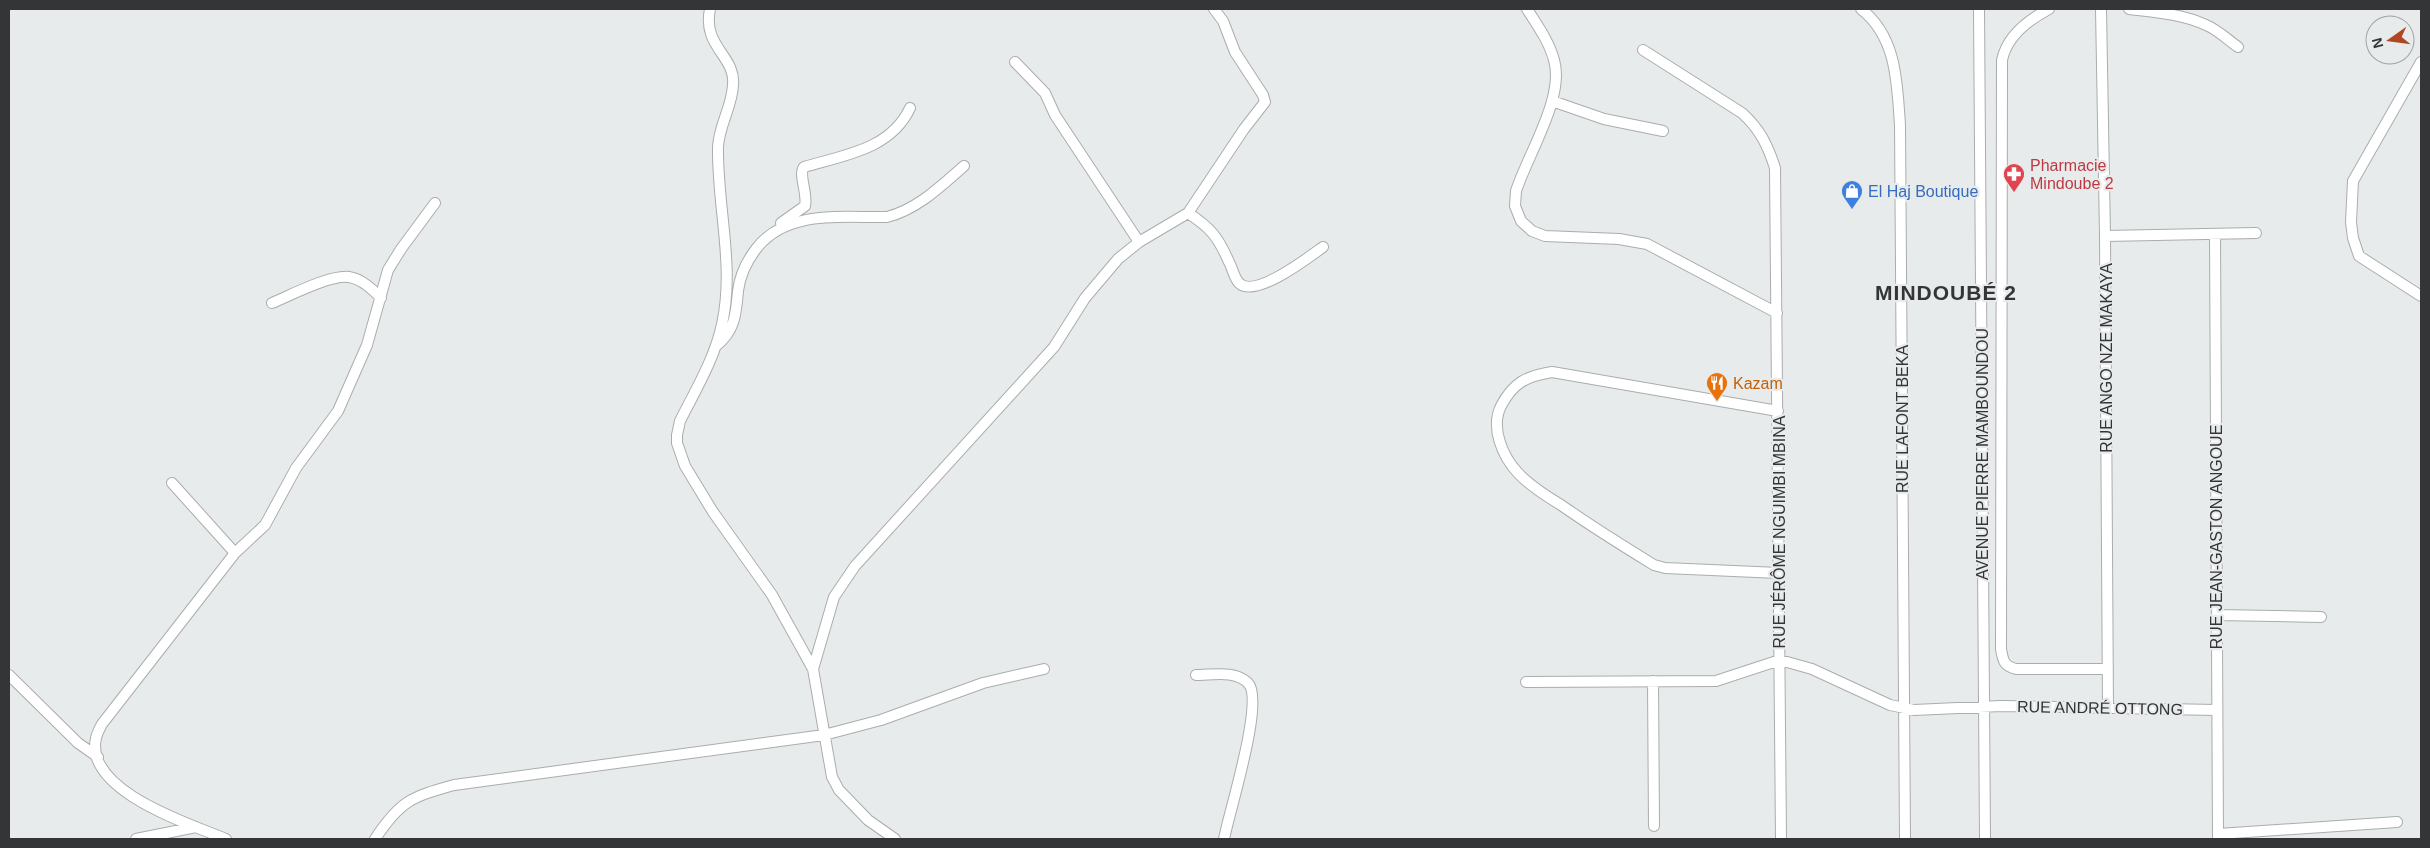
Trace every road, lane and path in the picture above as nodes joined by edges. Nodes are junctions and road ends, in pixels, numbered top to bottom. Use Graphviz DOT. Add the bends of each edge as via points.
graph roads {
  1 [pos="710,9"];
  2 [pos="1214,9"];
  3 [pos="1527,9"];
  4 [pos="1861,9"];
  5 [pos="1979,9"];
  6 [pos="2049,9"];
  7 [pos="2101,9"];
  8 [pos="2129,9"];
  9 [pos="2238,47"];
  10 [pos="1643,50"];
  11 [pos="1015,62"];
  12 [pos="2421,62"];
  13 [pos="1552,101"];
  14 [pos="910,108"];
  15 [pos="1663,131"];
  16 [pos="964,166"];
  17 [pos="435,204"];
  18 [pos="1188,213"];
  19 [pos="781,226"];
  20 [pos="2256,233"];
  21 [pos="2215,234"];
  22 [pos="2106,236"];
  23 [pos="1139,242"];
  24 [pos="1323,247"];
  25 [pos="2421,296"];
  26 [pos="381,298"];
  27 [pos="272,303"];
  28 [pos="1777,313"];
  29 [pos="716,346"];
  30 [pos="1778,411"];
  31 [pos="172,483"];
  32 [pos="235,553"];
  33 [pos="1779,573"];
  34 [pos="2217,616"];
  35 [pos="2322,617"];
  36 [pos="1780,660"];
  37 [pos="813,669"];
  38 [pos="1044,669"];
  39 [pos="2108,669"];
  40 [pos="1196,675"];
  41 [pos="11,681"];
  42 [pos="1653,681"];
  43 [pos="1526,682"];
  44 [pos="1902,707"];
  45 [pos="1983,707"];
  46 [pos="2108,708"];
  47 [pos="2217,710"];
  48 [pos="824,735"];
  49 [pos="98,757"];
  50 [pos="2397,822"];
  51 [pos="1654,826"];
  52 [pos="196,827"];
  53 [pos="2218,837"];
  54 [pos="136,839"];
  55 [pos="226,839"];
  56 [pos="375,839"];
  57 [pos="895,839"];
  58 [pos="1224,839"];
  59 [pos="1781,839"];
  60 [pos="1904,839"];
  61 [pos="1985,839"];
  1 -- 29 [label="street" via="708,28 728,64 734,84 720,128 718,147 726,292"];
  2 -- 18 [label="street" via="1265,102"];
  3 -- 13 [label="street" via="1554,61 1556,72"];
  4 -- 44 [label="street, RUE LAFONT BEKA" via="1878,27 1893,60 1897,79"];
  5 -- 45 [label="street, AVENUE PIERRE MAMBOUNDOU"];
  6 -- 39 [label="street" via="2034,17 2013,36 2002,60 2001,649 2003,661 2016,669"];
  7 -- 22 [label="street, RUE ANGO NZE MAKAYA"];
  8 -- 9 [label="street" via="2198,21"];
  10 -- 28 [label="street, RUE JÉRÔME NGUIMBI MBINA" via="1742,113 1757,126 1765,141 1776,186"];
  11 -- 23 [label="street" via="1045,93 1055,115"];
  12 -- 25 [label="street" via="2353,181 2351,222 2359,256"];
  13 -- 15 [label="street" via="1604,119"];
  13 -- 28 [label="street" via="1516,191 1515,206 1521,221 1532,231 1545,236 1619,239 1648,244"];
  14 -- 19 [label="street" via="905,120 888,138 860,151 804,167 805,206"];
  16 -- 19 [label="street" via="908,210 897,214 818,218"];
  17 -- 26 [label="street" via="388,270"];
  18 -- 23 [label="street"];
  18 -- 24 [label="street" via="1214,232 1238,282 1248,286 1291,270"];
  19 -- 29 [label="street" via="768,235 749,259 741,276 733,322 727,337"];
  20 -- 21 [label="street"];
  21 -- 22 [label="street"];
  21 -- 34 [label="street, RUE JEAN-GASTON ANGOUE"];
  22 -- 39 [label="street, RUE ANGO NZE MAKAYA"];
  23 -- 37 [label="street" via="1118,259 1085,298 1054,346 841,584 830,608"];
  26 -- 27 [label="street" via="368,286 349,278 328,280"];
  26 -- 32 [label="street" via="367,345 338,411 296,468 265,525"];
  28 -- 30 [label="street, RUE JÉRÔME NGUIMBI MBINA"];
  29 -- 37 [label="street" via="680,421 677,434 681,458 713,512 772,595"];
  30 -- 33 [label="street, RUE JÉRÔME NGUIMBI MBINA"];
  30 -- 33 [label="street" via="1552,372 1522,380 1508,393 1499,411 1498,434 1505,456 1525,479 1654,566"];
  31 -- 32 [label="street"];
  32 -- 49 [label="street" via="102,724 95,738"];
  33 -- 36 [label="street, RUE JÉRÔME NGUIMBI MBINA"];
  34 -- 35 [label="street"];
  34 -- 47 [label="street, RUE JEAN-GASTON ANGOUE"];
  36 -- 42 [label="street" via="1716,681"];
  36 -- 44 [label="street, RUE ANDRÉ OTTONG" via="1812,669"];
  36 -- 59 [label="street, RUE JÉRÔME NGUIMBI MBINA"];
  37 -- 48 [label="street"];
  38 -- 48 [label="street" via="984,683 881,720"];
  39 -- 46 [label="street, RUE ANGO NZE MAKAYA"];
  40 -- 58 [label="street" via="1240,677 1249,684 1253,693 1254,709"];
  41 -- 49 [label="street" via="78,743"];
  42 -- 43 [label="street"];
  42 -- 51 [label="street"];
  44 -- 45 [label="street, RUE ANDRÉ OTTONG" via="1914,710"];
  44 -- 60 [label="street, RUE LAFONT BEKA"];
  45 -- 46 [label="street, RUE ANDRÉ OTTONG"];
  45 -- 61 [label="street, AVENUE PIERRE MAMBOUNDOU"];
  46 -- 47 [label="street, RUE ANDRÉ OTTONG"];
  47 -- 53 [label="street, RUE JEAN-GASTON ANGOUE"];
  48 -- 56 [label="street" via="454,785 406,802 388,819"];
  48 -- 57 [label="street" via="832,777 839,790 868,820"];
  49 -- 52 [label="street" via="100,766 129,796"];
  50 -- 53 [label="street"];
  52 -- 54 [label="street"];
  52 -- 55 [label="street"];
}
